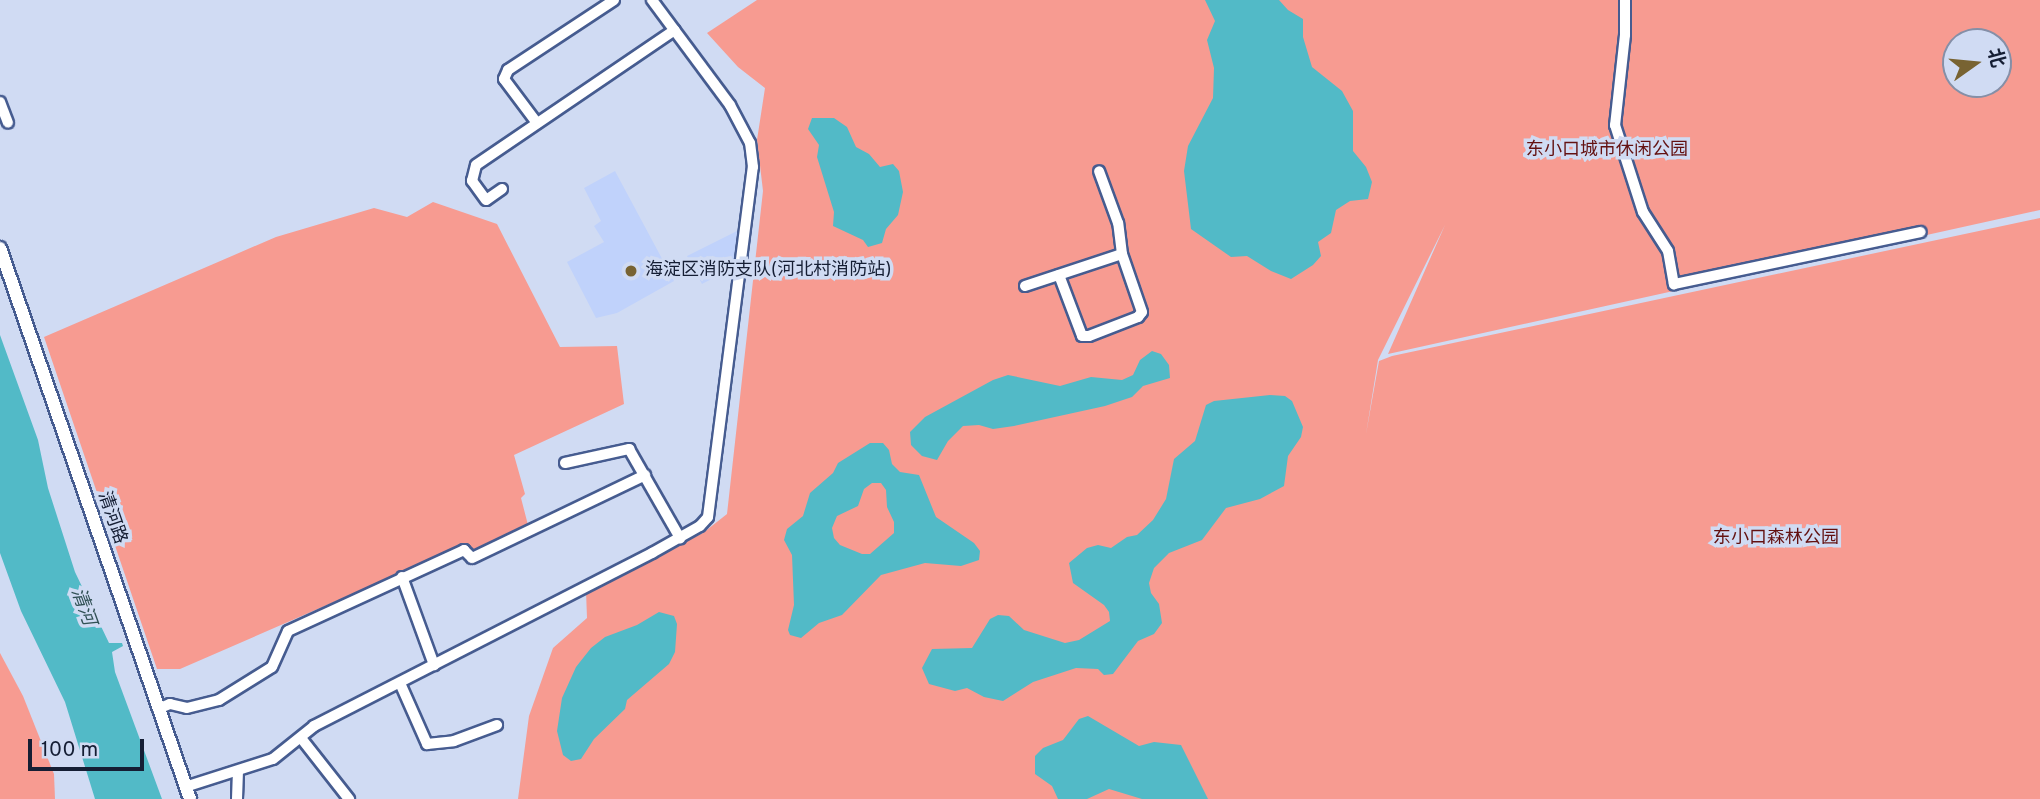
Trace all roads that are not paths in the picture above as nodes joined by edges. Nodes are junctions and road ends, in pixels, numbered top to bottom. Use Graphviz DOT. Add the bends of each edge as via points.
graph roads {
  1 [pos="614,0"];
  2 [pos="652,0"];
  3 [pos="1625,0"];
  4 [pos="675,30"];
  5 [pos="0,102"];
  6 [pos="8,123"];
  7 [pos="537,124"];
  8 [pos="1099,171"];
  9 [pos="502,189"];
  10 [pos="1921,232"];
  11 [pos="0,248"];
  12 [pos="1122,254"];
  13 [pos="1059,275"];
  14 [pos="1025,286"];
  15 [pos="565,463"];
  16 [pos="645,475"];
  17 [pos="680,538"];
  18 [pos="402,577"];
  19 [pos="434,665"];
  20 [pos="400,683"];
  21 [pos="158,709"];
  22 [pos="497,725"];
  23 [pos="301,737"];
  24 [pos="238,772"];
  25 [pos="187,793"];
  26 [pos="237,799"];
  27 [pos="349,799"];
  1 -- 7 [label="street" via="508,70 504,79"];
  2 -- 4 [label="street"];
  3 -- 10 [label="street" via="1615,125 1643,212 1668,251 1674,284"];
  4 -- 7 [label="street"];
  4 -- 17 [label="street" via="730,105 750,143 753,167 715,483 708,517"];
  5 -- 6 [label="street"];
  7 -- 9 [label="street" via="476,165 472,181 486,200"];
  8 -- 12 [label="street" via="1118,223"];
  11 -- 21 [label="street, 清河路"];
  12 -- 13 [label="street"];
  12 -- 13 [label="street" via="1142,312 1089,337 1082,335"];
  13 -- 14 [label="street"];
  15 -- 16 [label="street" via="629,449"];
  16 -- 17 [label="street"];
  16 -- 18 [label="street" via="472,558 464,550"];
  17 -- 19 [label="street"];
  18 -- 19 [label="street"];
  18 -- 21 [label="street" via="288,631 272,667 249,684 219,700"];
  19 -- 20 [label="street"];
  20 -- 22 [label="street" via="427,744 454,741"];
  20 -- 23 [label="street"];
  21 -- 25 [label="street, 清河路"];
  23 -- 24 [label="street" via="273,760"];
  23 -- 27 [label="street"];
  24 -- 25 [label="street"];
  24 -- 26 [label="street"];
}
